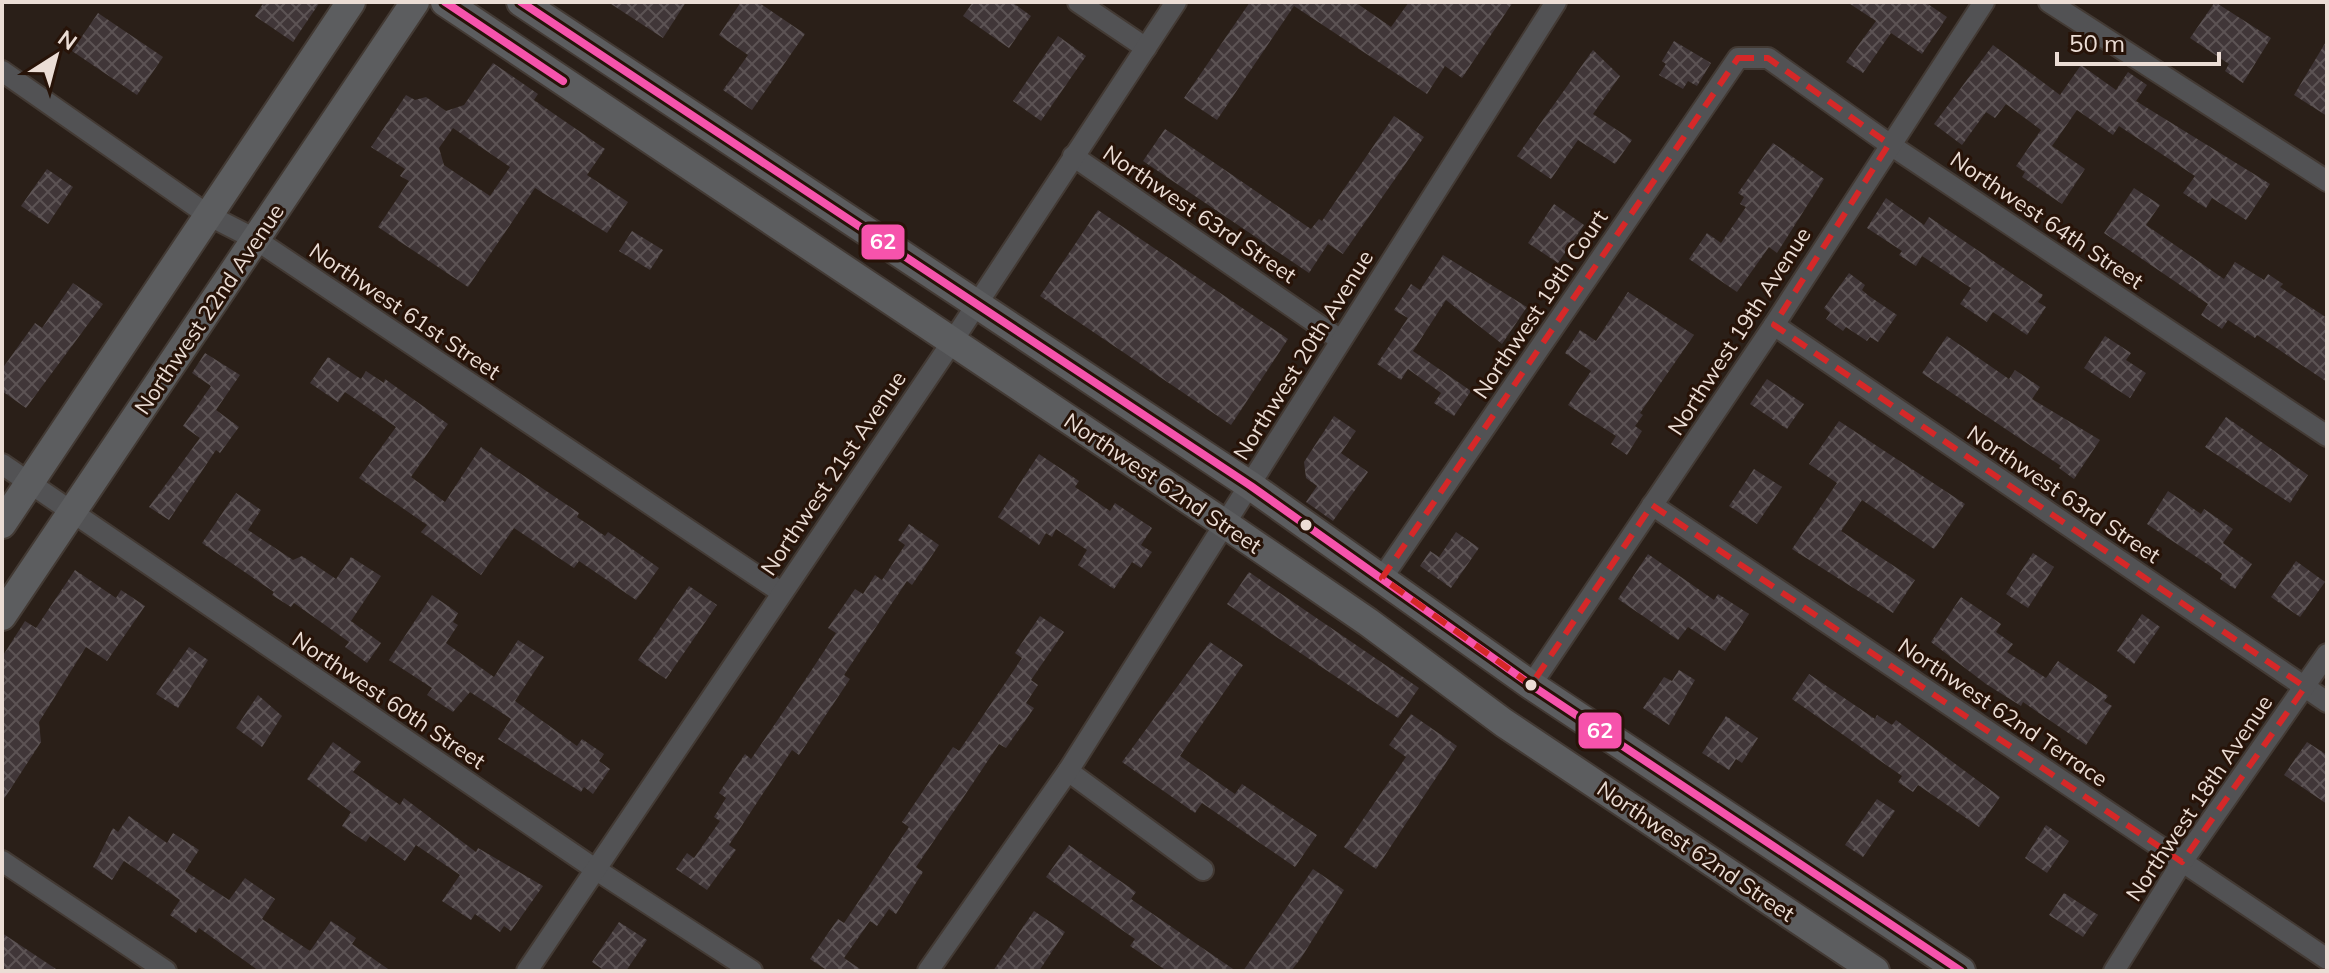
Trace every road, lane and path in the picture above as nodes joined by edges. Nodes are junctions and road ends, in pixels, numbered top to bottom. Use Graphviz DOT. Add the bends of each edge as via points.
graph roads {
  1 [pos="351,2"];
  2 [pos="415,2"];
  3 [pos="445,2"];
  4 [pos="521,2"];
  5 [pos="1078,2"];
  6 [pos="1176,2"];
  7 [pos="1556,2"];
  8 [pos="1984,2"];
  9 [pos="2049,2"];
  10 [pos="1146,48"];
  11 [pos="1738,58"];
  12 [pos="2,71"];
  13 [pos="1889,144"];
  14 [pos="1073,156"];
  15 [pos="2327,181"];
  16 [pos="208,215"];
  17 [pos="255,239"];
  18 [pos="976,305"];
  19 [pos="1774,325"];
  20 [pos="1339,339"];
  21 [pos="952,342"];
  22 [pos="2327,436"];
  23 [pos="2,464"];
  24 [pos="30,482"];
  25 [pos="1251,486"];
  26 [pos="1652,505"];
  27 [pos="72,511"];
  28 [pos="2,524"];
  29 [pos="1225,524"];
  30 [pos="1382,578"];
  31 [pos="781,592"];
  32 [pos="2,616"];
  33 [pos="2327,654"];
  34 [pos="1531,685"];
  35 [pos="2305,687"];
  36 [pos="2327,702"];
  37 [pos="1068,771"];
  38 [pos="2,861"];
  39 [pos="2182,862"];
  40 [pos="595,869"];
  41 [pos="1203,870"];
  42 [pos="2327,959"];
  43 [pos="166,971"];
  44 [pos="527,971"];
  45 [pos="752,971"];
  46 [pos="928,971"];
  47 [pos="1875,971"];
  48 [pos="1961,971"];
  49 [pos="2114,971"];
  1 -- 16 [label="main road"];
  2 -- 17 [label="main road, Northwest 22nd Avenue"];
  3 -- 21 [label="main road, Northwest 62nd Street"];
  4 -- 18 [label="main road, Northwest 62nd Street"];
  5 -- 10 [label="street"];
  6 -- 10 [label="street, Northwest 21st Avenue"];
  7 -- 20 [label="street, Northwest 20th Avenue"];
  8 -- 13 [label="street, Northwest 19th Avenue"];
  9 -- 15 [label="street"];
  10 -- 14 [label="street, Northwest 21st Avenue"];
  11 -- 13 [label="street, Northwest 64th Street" via="1768,58"];
  11 -- 30 [label="street, Northwest 19th Court"];
  12 -- 16 [label="street, Northwest 61st Street"];
  13 -- 19 [label="street, Northwest 19th Avenue"];
  13 -- 22 [label="street, Northwest 64th Street"];
  14 -- 18 [label="street, Northwest 21st Avenue"];
  14 -- 20 [label="street, Northwest 63rd Street"];
  16 -- 17 [label="street, Northwest 61st Street"];
  16 -- 24 [label="main road"];
  17 -- 27 [label="main road, Northwest 22nd Avenue"];
  17 -- 31 [label="street, Northwest 61st Street"];
  18 -- 21 [label="street, Northwest 21st Avenue"];
  18 -- 25 [label="main road, Northwest 62nd Street"];
  19 -- 26 [label="street, Northwest 19th Avenue"];
  19 -- 35 [label="street, Northwest 63rd Street"];
  20 -- 25 [label="street, Northwest 20th Avenue"];
  21 -- 29 [label="main road, Northwest 62nd Street"];
  21 -- 31 [label="street, Northwest 21st Avenue"];
  23 -- 24 [label="street, Northwest 60th Street"];
  24 -- 27 [label="street, Northwest 60th Street"];
  24 -- 28 [label="main road"];
  25 -- 29 [label="street, Northwest 20th Avenue"];
  25 -- 30 [label="main road, Northwest 62nd Street"];
  26 -- 34 [label="street, Northwest 19th Avenue"];
  26 -- 39 [label="street, Northwest 62nd Terrace"];
  27 -- 32 [label="main road, Northwest 22nd Avenue"];
  27 -- 40 [label="street, Northwest 60th Street"];
  29 -- 37 [label="street, Northwest 20th Avenue"];
  29 -- 47 [label="main road, Northwest 62nd Street" via="1504,723"];
  30 -- 34 [label="main road, Northwest 62nd Street"];
  31 -- 40 [label="street, Northwest 21st Avenue"];
  33 -- 35 [label="street, Northwest 18th Avenue"];
  34 -- 48 [label="main road, Northwest 62nd Street"];
  35 -- 36 [label="street, Northwest 63rd Street"];
  35 -- 39 [label="street, Northwest 18th Avenue"];
  37 -- 41 [label="street"];
  37 -- 46 [label="street, Northwest 20th Avenue"];
  38 -- 43 [label="street"];
  39 -- 42 [label="street, Northwest 62nd Terrace"];
  39 -- 49 [label="street, Northwest 18th Avenue"];
  40 -- 44 [label="street, Northwest 21st Avenue"];
  40 -- 45 [label="street, Northwest 60th Street"];
}
